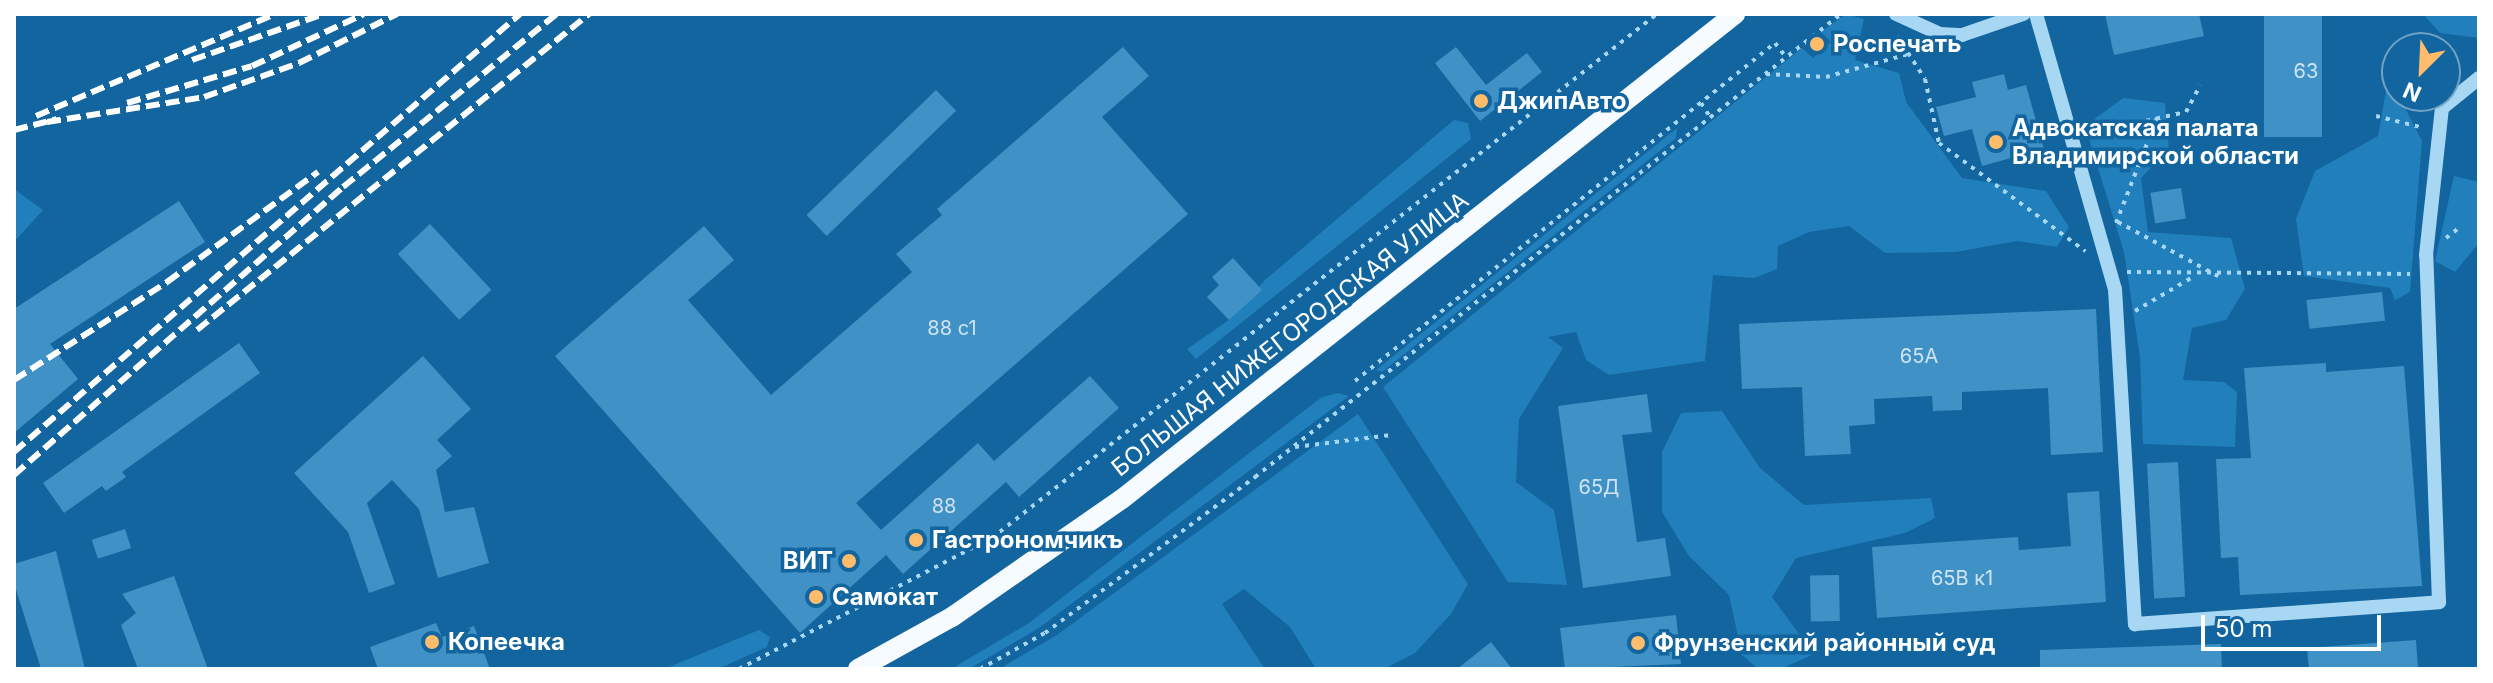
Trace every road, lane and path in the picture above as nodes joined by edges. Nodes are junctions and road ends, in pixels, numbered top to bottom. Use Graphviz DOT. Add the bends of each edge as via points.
graph roads {
  1 [pos="1657,14"];
  2 [pos="1735,14"];
  3 [pos="1841,14"];
  4 [pos="1896,14"];
  5 [pos="2023,14"];
  6 [pos="2036,14"];
  7 [pos="1786,57"];
  8 [pos="1765,74"];
  9 [pos="2479,78"];
  10 [pos="2200,86"];
  11 [pos="1701,103"];
  12 [pos="2376,116"];
  13 [pos="1710,117"];
  14 [pos="2157,118"];
  15 [pos="2438,132"];
  16 [pos="2073,138"];
  17 [pos="2118,222"];
  18 [pos="2098,227"];
  19 [pos="2110,271"];
  20 [pos="2425,274"];
  21 [pos="2194,277"];
  22 [pos="2221,277"];
  23 [pos="2119,320"];
  24 [pos="1355,381"];
  25 [pos="1391,435"];
  26 [pos="1294,447"];
  27 [pos="739,669"];
  28 [pos="858,669"];
  29 [pos="980,669"];
  1 -- 27 [label="path" via="992,538"];
  2 -- 28 [label="main road, БОЛЬШАЯ НИЖЕГОРОДСКАЯ УЛИЦА" via="1122,499 952,617"];
  3 -- 7 [label="path"];
  4 -- 5 [label="lane" via="1940,34 1962,35"];
  6 -- 16 [label="lane"];
  7 -- 8 [label="path"];
  7 -- 11 [label="path" via="1775,43"];
  8 -- 13 [label="path"];
  8 -- 19 [label="path" via="1826,77 1912,53 1939,143"];
  9 -- 15 [label="lane" via="2442,108"];
  10 -- 14 [label="path" via="2186,112"];
  11 -- 13 [label="path"];
  11 -- 24 [label="path"];
  12 -- 15 [label="path"];
  13 -- 26 [label="path"];
  14 -- 16 [label="path"];
  14 -- 17 [label="path"];
  15 -- 20 [label="lane"];
  16 -- 18 [label="lane"];
  17 -- 18 [label="path"];
  17 -- 22 [label="path"];
  18 -- 19 [label="lane"];
  19 -- 21 [label="path"];
  19 -- 23 [label="lane"];
  20 -- 22 [label="path"];
  20 -- 23 [label="lane" via="2439,602 2135,624"];
  21 -- 22 [label="path"];
  21 -- 23 [label="path"];
  25 -- 26 [label="path"];
  26 -- 29 [label="path" via="1045,633"];
}
